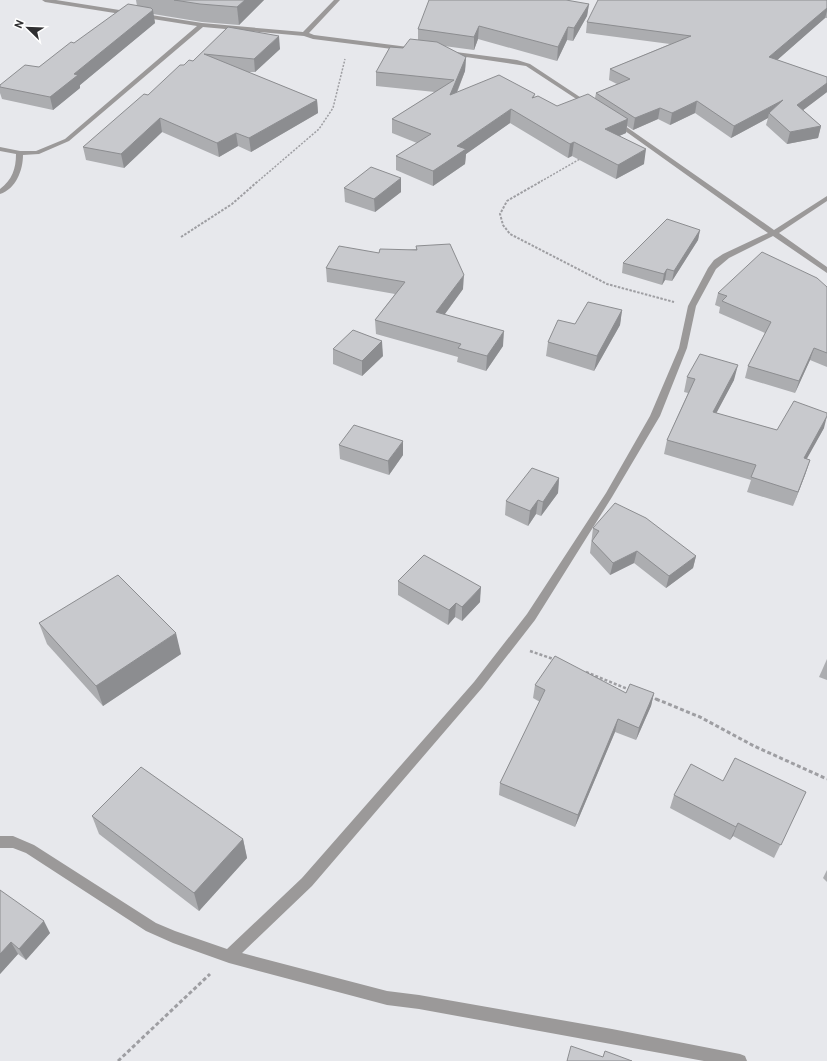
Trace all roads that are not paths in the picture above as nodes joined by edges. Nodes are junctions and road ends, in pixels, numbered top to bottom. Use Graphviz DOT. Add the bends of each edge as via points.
graph roads {
  1 [pos="45,0"];
  2 [pos="337,0"];
  3 [pos="202,26"];
  4 [pos="305,34"];
  5 [pos="425,51"];
  6 [pos="440,52"];
  7 [pos="597,110"];
  8 [pos="610,118"];
  9 [pos="0,149"];
  10 [pos="20,153"];
  11 [pos="0,192"];
  12 [pos="827,198"];
  13 [pos="774,233"];
  14 [pos="827,271"];
  15 [pos="0,842"];
  16 [pos="229,956"];
  17 [pos="740,1061"];
  1 -- 3 [label="street"];
  2 -- 4 [label="street"];
  3 -- 4 [label="street"];
  3 -- 10 [label="street" via="67,140 37,153"];
  4 -- 5 [label="street"];
  6 -- 7 [label="street" via="528,65"];
  8 -- 13 [label="street"];
  9 -- 10 [label="street"];
  10 -- 11 [label="street" via="20,166 10,186"];
  12 -- 13 [label="street"];
  13 -- 14 [label="street"];
  13 -- 16 [label="street" via="717,262 712,268 692,306 683,348 655,416 530,617 478,685 307,882"];
  15 -- 16 [label="street" via="13,842 30,849 151,927"];
  16 -- 17 [label="street" via="387,998 612,1036"];
}
